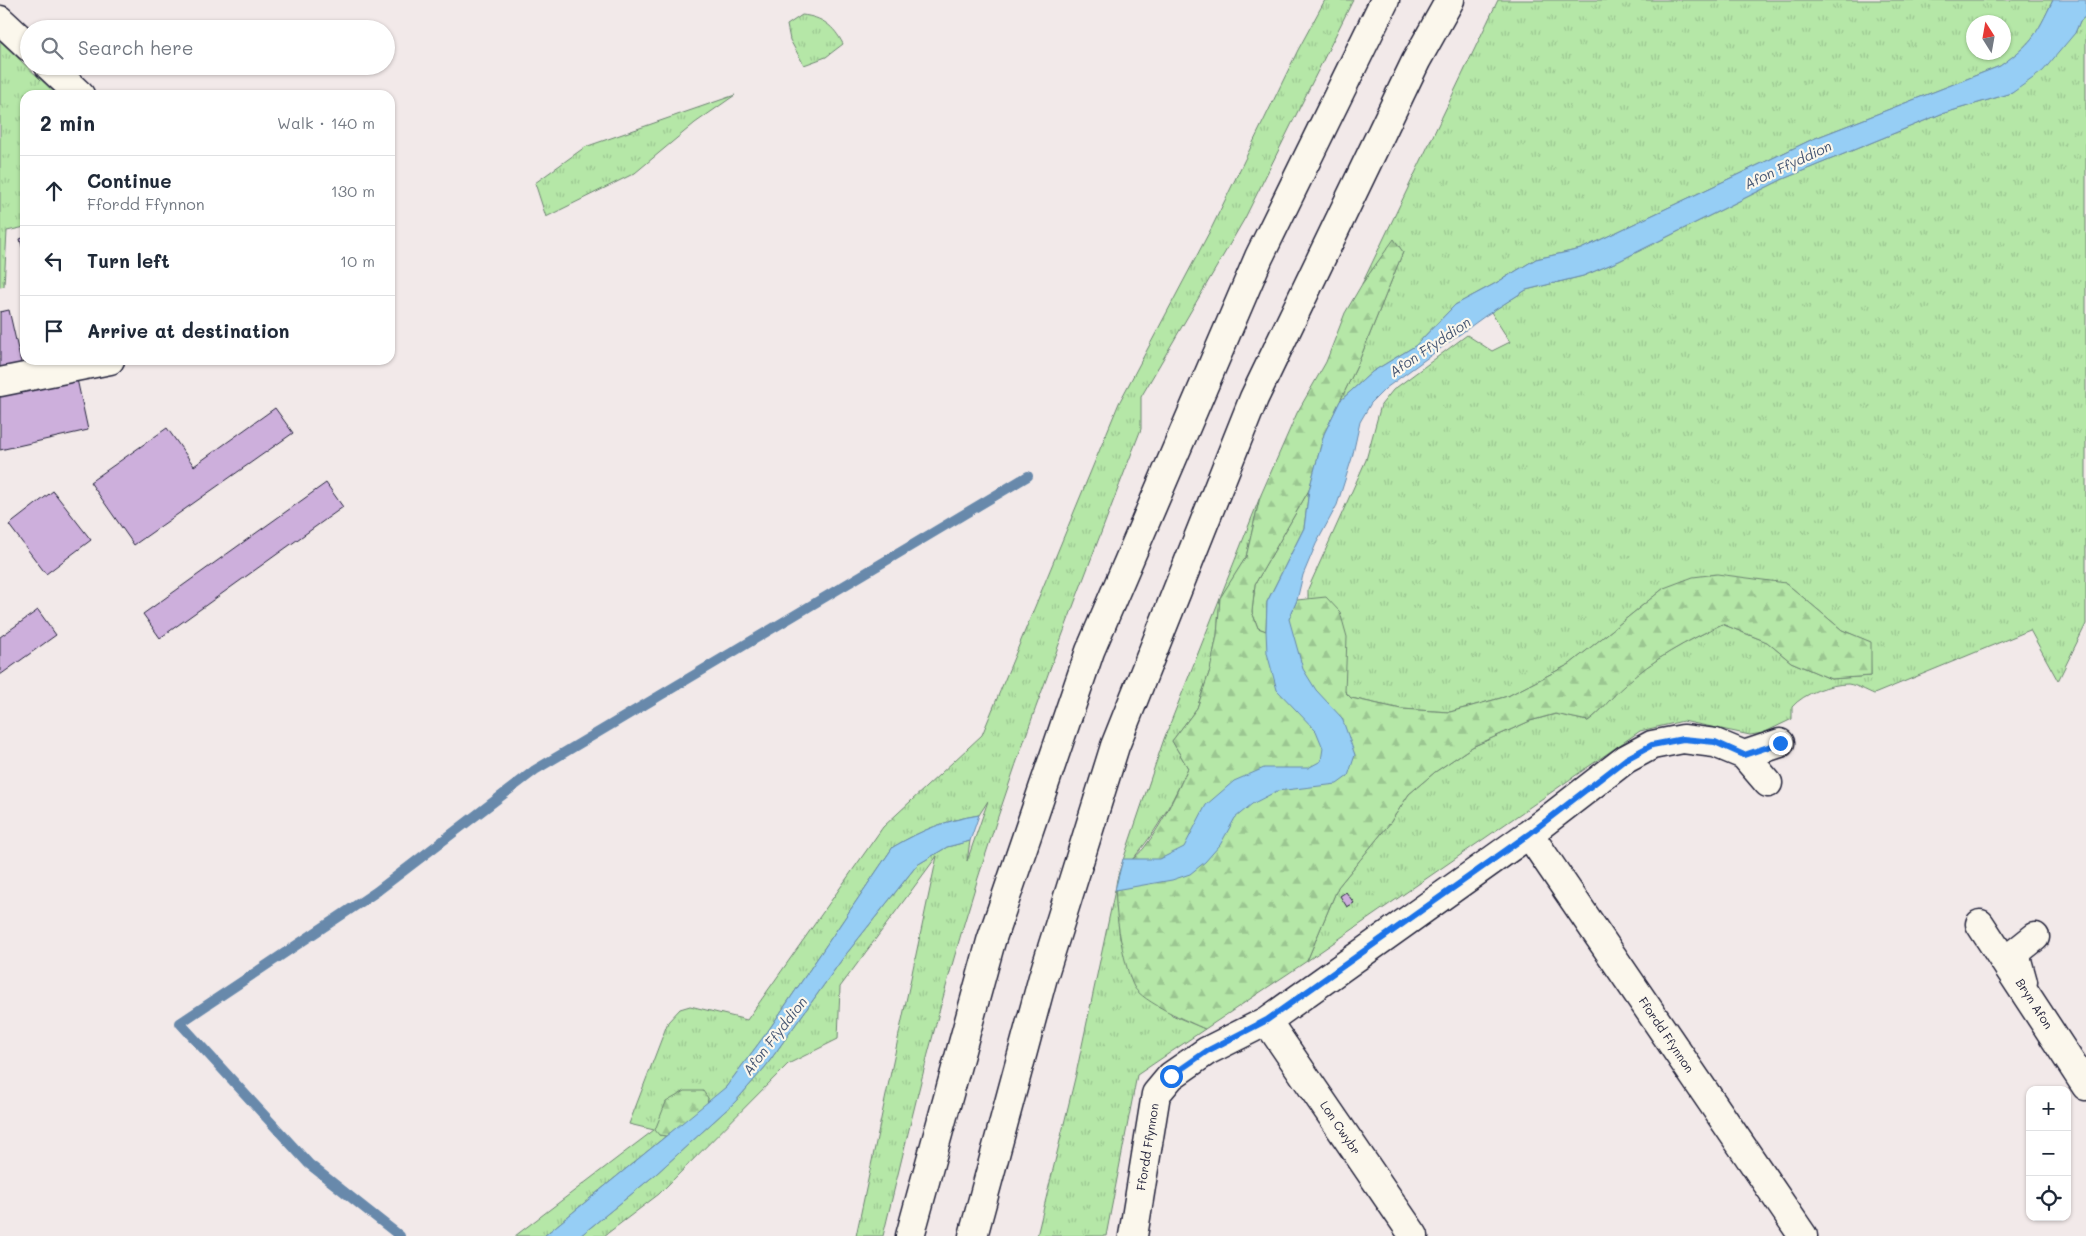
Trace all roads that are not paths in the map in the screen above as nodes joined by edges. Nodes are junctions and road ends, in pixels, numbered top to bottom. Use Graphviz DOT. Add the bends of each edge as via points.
graph roads {
  1 [pos="1385,0"];
  2 [pos="1450,0"];
  3 [pos="0,20"];
  4 [pos="20,39"];
  5 [pos="59,75"];
  6 [pos="75,90"];
  7 [pos="85,365"];
  8 [pos="0,382"];
  9 [pos="1780,743"];
  10 [pos="1744,755"];
  11 [pos="1768,783"];
  12 [pos="1529,834"];
  13 [pos="1980,924"];
  14 [pos="2035,937"];
  15 [pos="2025,991"];
  16 [pos="1267,1020"];
  17 [pos="2086,1086"];
  18 [pos="910,1236"];
  19 [pos="973,1236"];
  20 [pos="1133,1236"];
  21 [pos="1414,1236"];
  22 [pos="1803,1236"];
  1 -- 18 [label="main road" via="1260,257 1090,652 990,941"];
  2 -- 19 [label="main road" via="1416,60 1254,398 1115,746 1043,976"];
  3 -- 4 [label="main road"];
  5 -- 6 [label="main road"];
  7 -- 8 [label="main road"];
  9 -- 10 [label="main road"];
  10 -- 11 [label="main road, Ffordd Ffynnon"];
  10 -- 12 [label="main road, Ffordd Ffynnon" via="1715,742 1683,739 1652,745 1626,759"];
  12 -- 16 [label="main road, Ffordd Ffynnon"];
  12 -- 22 [label="main road, Ffordd Ffynnon"];
  13 -- 15 [label="main road, Bryn Afon"];
  14 -- 15 [label="main road" via="2015,953"];
  15 -- 17 [label="main road, Bryn Afon"];
  16 -- 20 [label="main road, Ffordd Ffynnon" via="1207,1051 1171,1076 1156,1094"];
  16 -- 21 [label="main road, Lon Cwybr"];
}
